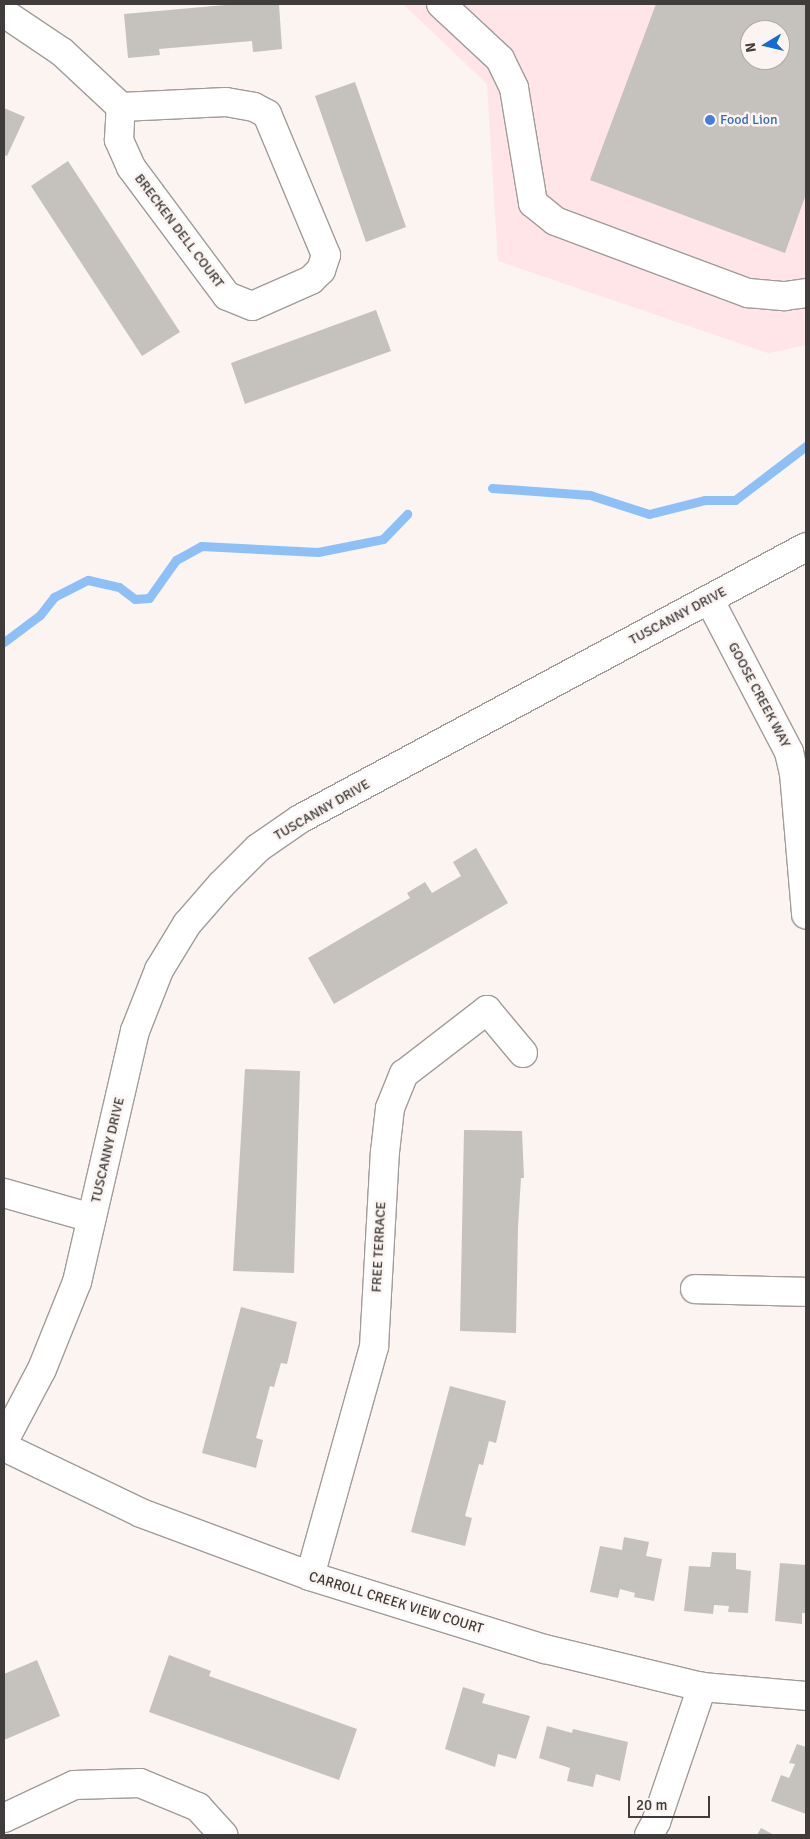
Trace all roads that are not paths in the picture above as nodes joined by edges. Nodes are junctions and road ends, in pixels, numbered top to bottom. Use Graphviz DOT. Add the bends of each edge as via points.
graph roads {
  1 [pos="441,4"];
  2 [pos="4,13"];
  3 [pos="121,107"];
  4 [pos="806,293"];
  5 [pos="806,547"];
  6 [pos="709,599"];
  7 [pos="806,914"];
  8 [pos="523,1053"];
  9 [pos="4,1192"];
  10 [pos="92,1218"];
  11 [pos="695,1289"];
  12 [pos="806,1292"];
  13 [pos="4,1441"];
  14 [pos="4,1447"];
  15 [pos="310,1576"];
  16 [pos="702,1687"];
  17 [pos="806,1696"];
  18 [pos="4,1818"];
  19 [pos="222,1835"];
  20 [pos="648,1835"];
  1 -- 4 [label="street" via="500,59 514,88 534,203 555,222 748,293 785,296"];
  2 -- 3 [label="street" via="62,52"];
  3 -- 3 [label="street, BRECKEN DELL COURT" via="226,102 254,106 267,114 326,255 321,270 311,280 252,306 227,296 131,167 119,140"];
  5 -- 6 [label="street, TUSCANNY DRIVE"];
  6 -- 7 [label="street, GOOSE CREEK WAY" via="789,752 794,773"];
  6 -- 10 [label="street, TUSCANNY DRIVE" via="300,819 258,848 221,884 187,924 158,970 135,1031"];
  8 -- 15 [label="street, FREE TERRACE" via="487,1010 404,1074 390,1108 374,1347"];
  9 -- 10 [label="street"];
  10 -- 13 [label="street, TUSCANNY DRIVE" via="77,1282 42,1369"];
  11 -- 12 [label="street"];
  14 -- 15 [label="street, CARROLL CREEK VIEW COURT" via="141,1513"];
  15 -- 16 [label="street, CARROLL CREEK VIEW COURT" via="544,1649"];
  16 -- 17 [label="street, CARROLL CREEK VIEW COURT"];
  16 -- 20 [label="street" via="656,1822"];
  18 -- 19 [label="street" via="74,1784 140,1783 198,1808"];
}
